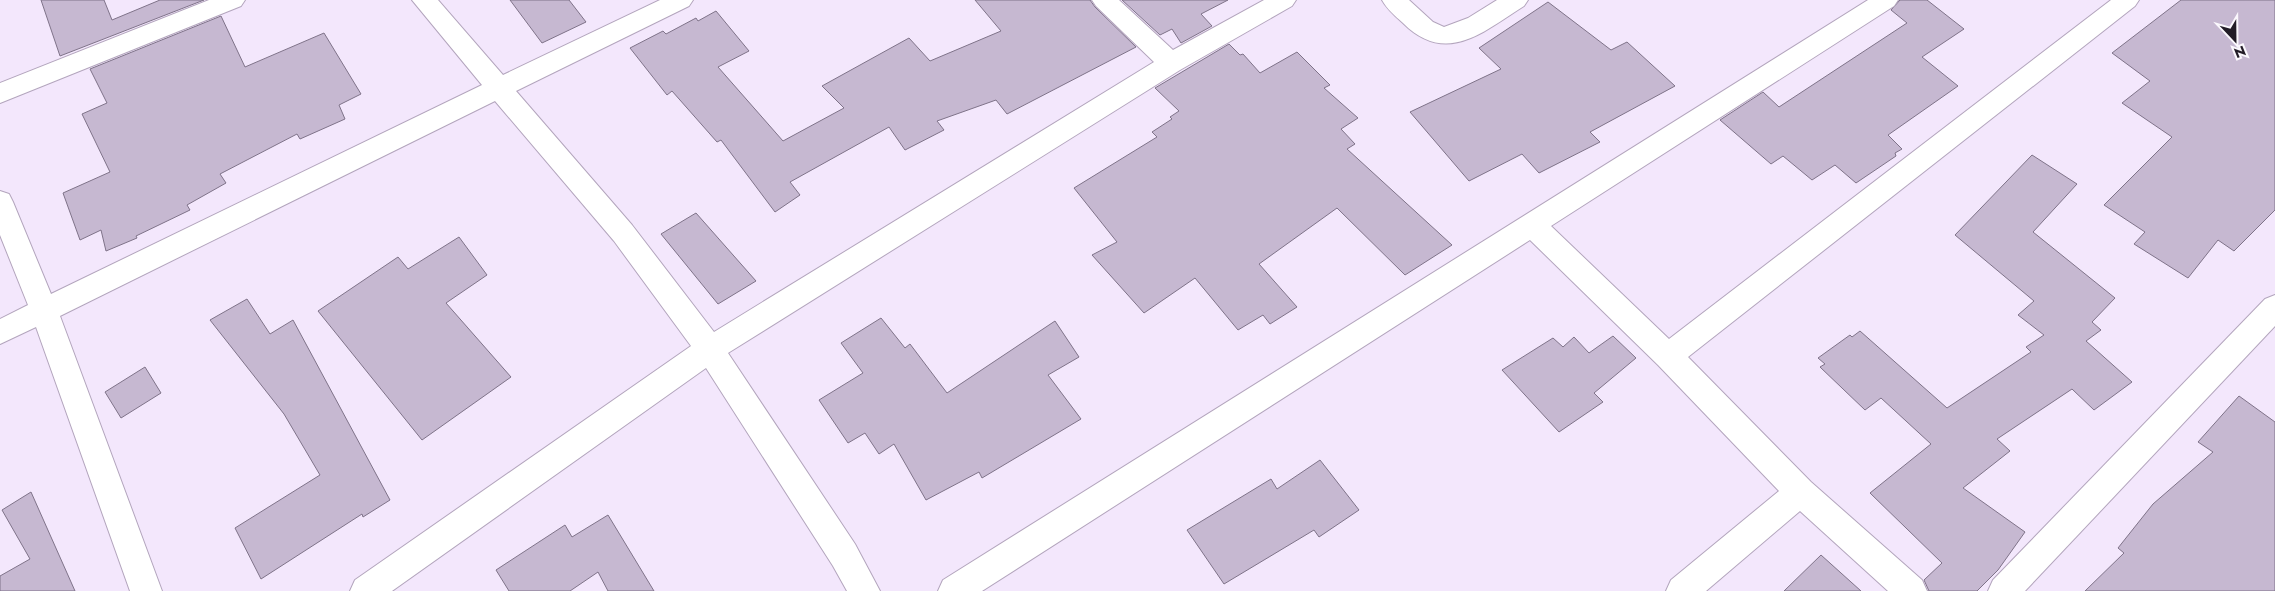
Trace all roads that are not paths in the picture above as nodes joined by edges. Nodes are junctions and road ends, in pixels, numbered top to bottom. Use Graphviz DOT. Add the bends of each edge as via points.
graph roads {
  1 [pos="233,0"];
  2 [pos="424,0"];
  3 [pos="681,0"];
  4 [pos="1104,0"];
  5 [pos="1284,0"];
  6 [pos="1394,0"];
  7 [pos="1516,0"];
  8 [pos="1886,0"];
  9 [pos="2127,0"];
  10 [pos="1171,63"];
  11 [pos="499,87"];
  12 [pos="0,94"];
  13 [pos="0,202"];
  14 [pos="1532,224"];
  15 [pos="2275,307"];
  16 [pos="44,311"];
  17 [pos="0,332"];
  18 [pos="710,349"];
  19 [pos="1668,356"];
  20 [pos="1800,492"];
  21 [pos="146,591"];
  22 [pos="366,591"];
  23 [pos="864,591"];
  24 [pos="954,591"];
  25 [pos="1682,591"];
  26 [pos="1911,591"];
  27 [pos="2004,591"];
  1 -- 12 [label="street"];
  2 -- 11 [label="street"];
  3 -- 11 [label="street"];
  4 -- 10 [label="street"];
  5 -- 10 [label="street"];
  6 -- 7 [label="street" via="1426,29 1445,37 1458,34"];
  8 -- 14 [label="street"];
  9 -- 19 [label="street"];
  10 -- 18 [label="street"];
  11 -- 16 [label="street" via="217,223"];
  11 -- 18 [label="street" via="623,233"];
  13 -- 16 [label="street"];
  14 -- 19 [label="street"];
  14 -- 24 [label="street"];
  15 -- 27 [label="street"];
  16 -- 17 [label="street"];
  16 -- 21 [label="street"];
  18 -- 22 [label="street"];
  18 -- 23 [label="street"];
  19 -- 20 [label="street"];
  20 -- 25 [label="street"];
  20 -- 26 [label="street"];
}
